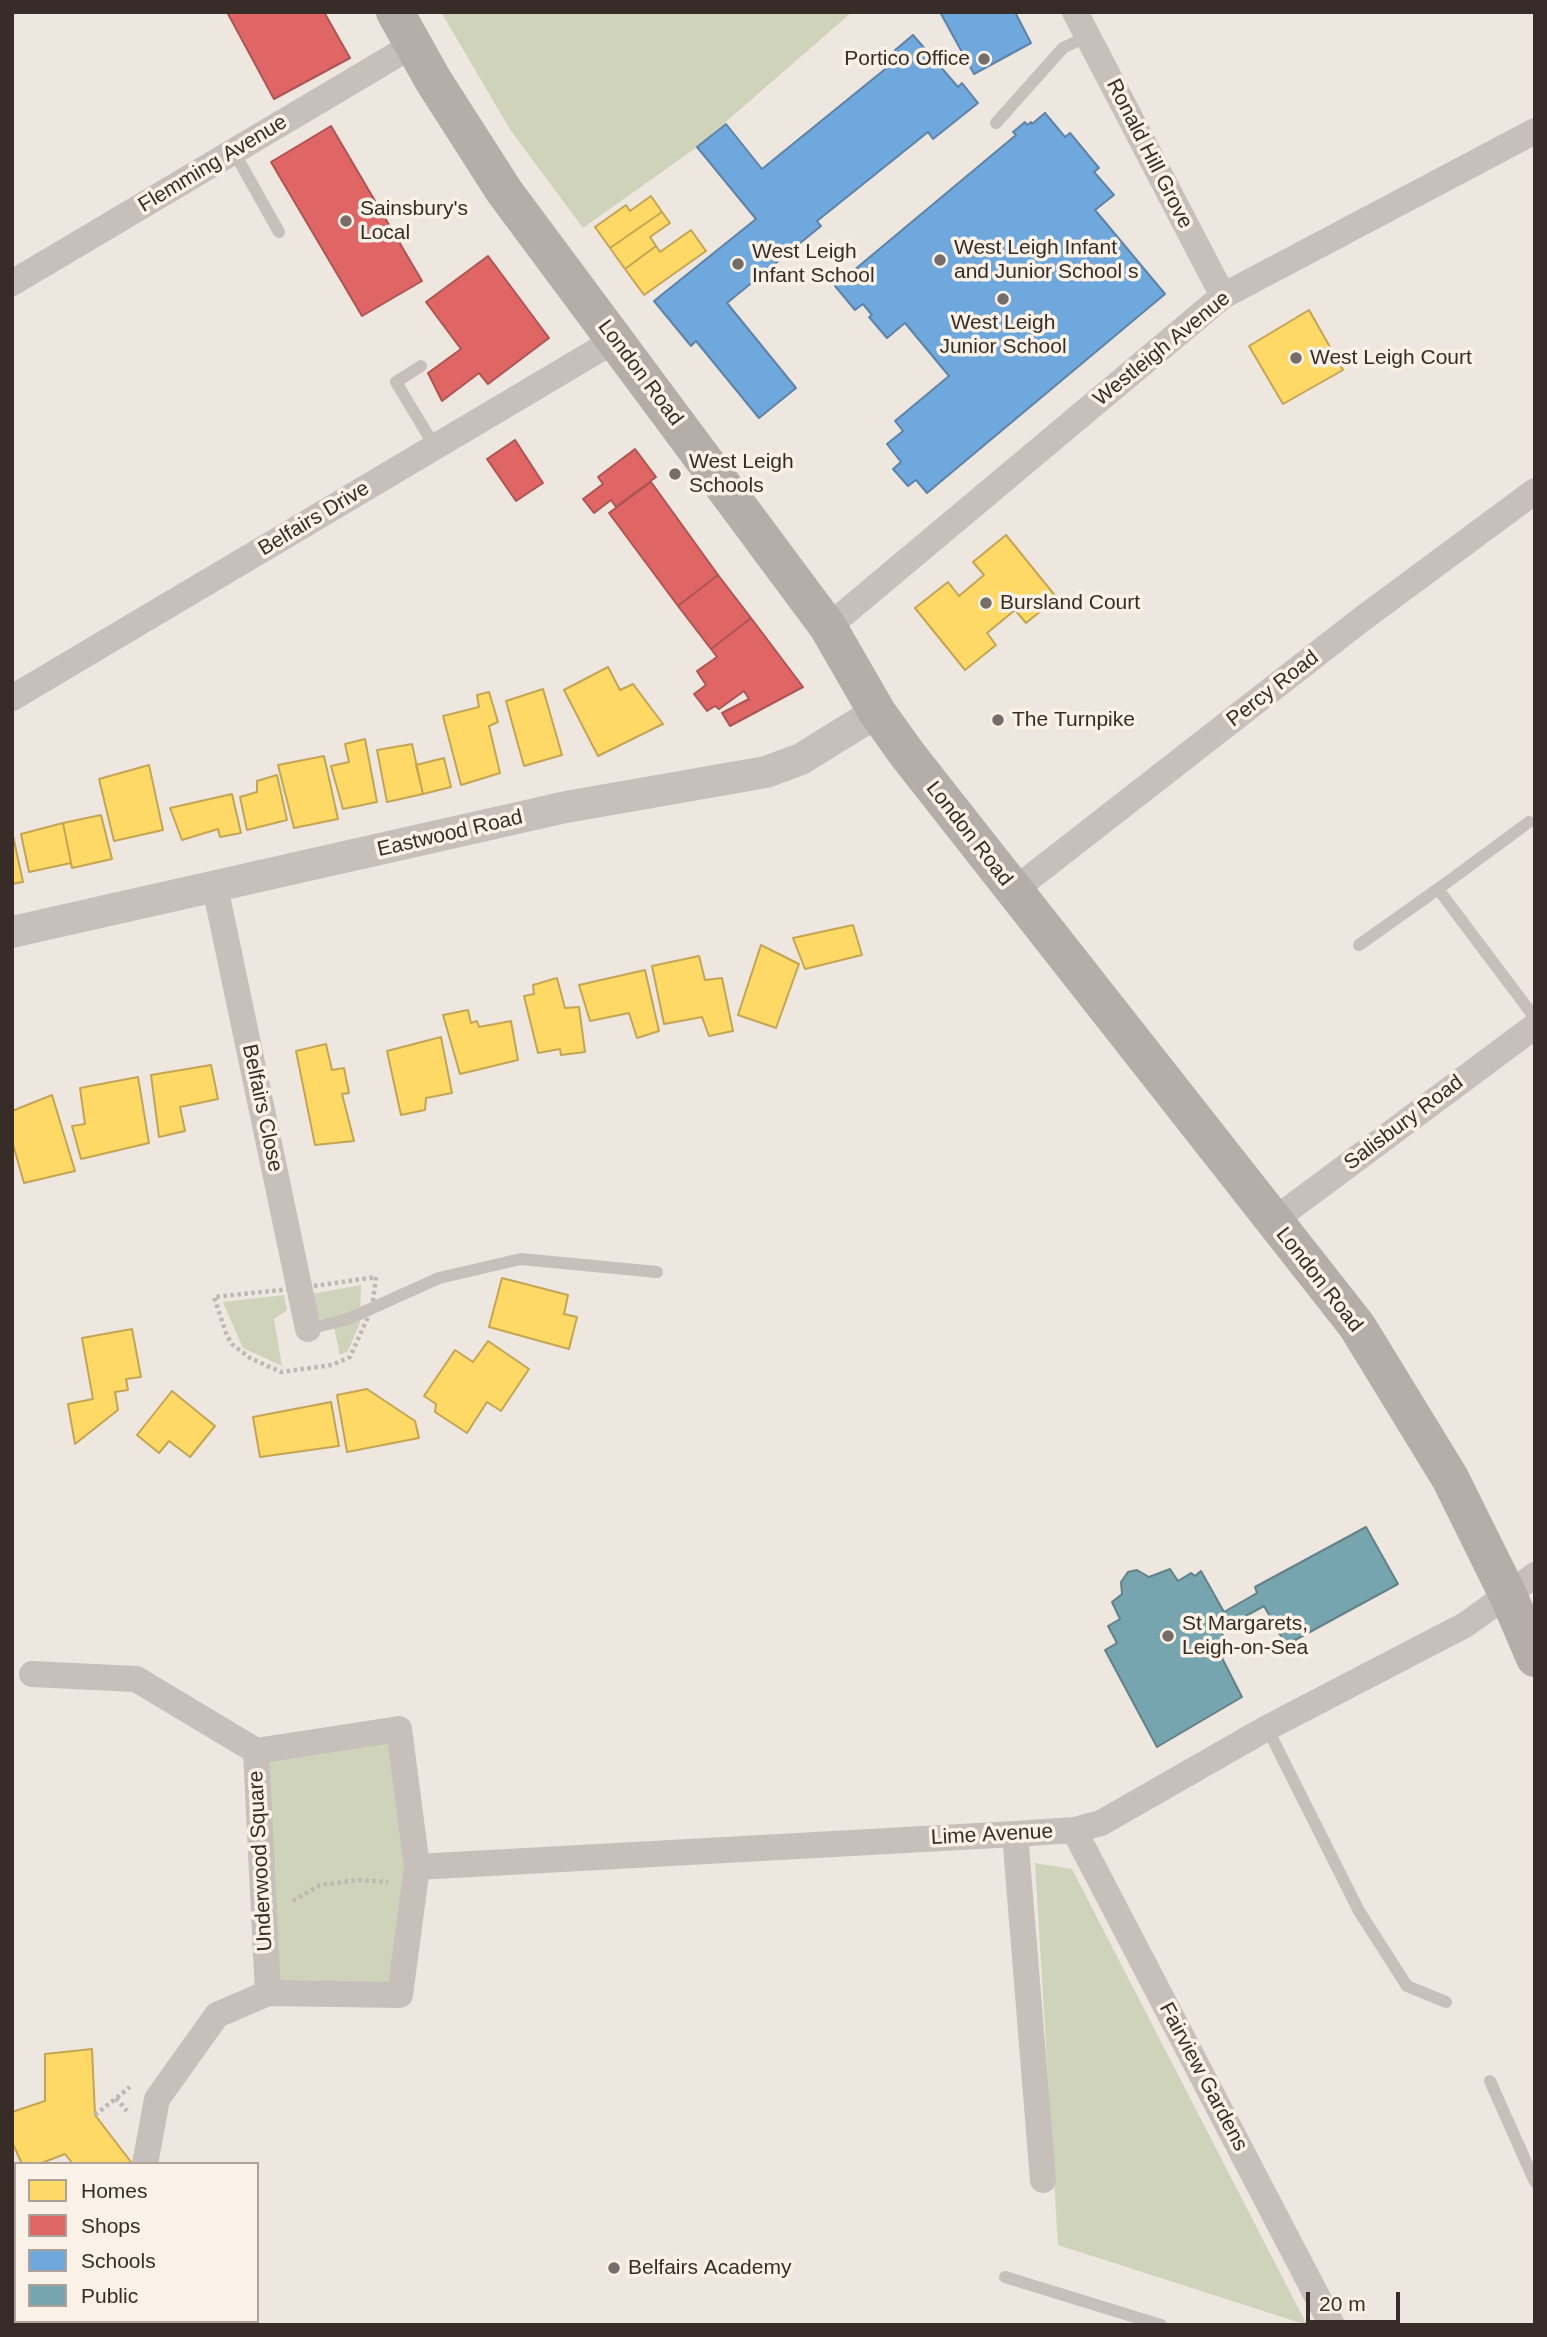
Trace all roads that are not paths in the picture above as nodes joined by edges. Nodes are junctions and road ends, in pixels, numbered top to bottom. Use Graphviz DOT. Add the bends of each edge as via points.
graph roads {
  1 [pos="395,12"];
  2 [pos="1075,12"];
  3 [pos="1087,36"];
  4 [pos="413,46"];
  5 [pos="996,123"];
  6 [pos="1535,131"];
  7 [pos="234,152"];
  8 [pos="279,232"];
  9 [pos="12,283"];
  10 [pos="1223,296"];
  11 [pos="615,340"];
  12 [pos="421,366"];
  13 [pos="435,447"];
  14 [pos="1535,491"];
  15 [pos="828,627"];
  16 [pos="12,698"];
  17 [pos="877,712"];
  18 [pos="1530,822"];
  19 [pos="215,887"];
  20 [pos="1438,889"];
  21 [pos="1013,891"];
  22 [pos="12,932"];
  23 [pos="1359,945"];
  24 [pos="1535,1018"];
  25 [pos="1535,1026"];
  26 [pos="1273,1221"];
  27 [pos="657,1272"];
  28 [pos="308,1329"];
  29 [pos="1521,1585"];
  30 [pos="1535,1658"];
  31 [pos="32,1674"];
  32 [pos="1267,1728"];
  33 [pos="256,1751"];
  34 [pos="1074,1830"];
  35 [pos="1015,1834"];
  36 [pos="415,1875"];
  37 [pos="268,1993"];
  38 [pos="1447,2002"];
  39 [pos="1490,2081"];
  40 [pos="145,2162"];
  41 [pos="1043,2180"];
  42 [pos="1535,2182"];
  43 [pos="1006,2277"];
  44 [pos="1161,2325"];
  45 [pos="1332,2325"];
  1 -- 4 [label="main road, London Road"];
  2 -- 3 [label="street, Ronald Hill Grove"];
  3 -- 5 [label="lane" via="1063,48"];
  3 -- 10 [label="street, Ronald Hill Grove"];
  4 -- 7 [label="street, Flemming Avenue"];
  4 -- 11 [label="main road, London Road" via="504,191"];
  6 -- 10 [label="street, Westleigh Avenue"];
  7 -- 8 [label="lane"];
  7 -- 9 [label="street, Flemming Avenue"];
  10 -- 15 [label="street, Westleigh Avenue"];
  11 -- 13 [label="street, Belfairs Drive"];
  11 -- 15 [label="main road, London Road"];
  12 -- 13 [label="lane" via="396,382"];
  13 -- 16 [label="street, Belfairs Drive"];
  14 -- 21 [label="street, Percy Road" via="1362,619"];
  15 -- 17 [label="main road, London Road"];
  17 -- 19 [label="street, Eastwood Road" via="801,759 766,772 566,807"];
  17 -- 21 [label="main road, London Road"];
  18 -- 20 [label="lane"];
  19 -- 22 [label="street, Eastwood Road"];
  19 -- 28 [label="street, Belfairs Close"];
  20 -- 23 [label="lane"];
  20 -- 24 [label="lane"];
  21 -- 26 [label="main road, London Road"];
  25 -- 26 [label="street, Salisbury Road"];
  26 -- 29 [label="main road, London Road" via="1357,1326"];
  27 -- 28 [label="lane" via="521,1259 439,1278 348,1319"];
  29 -- 30 [label="main road, London Road"];
  29 -- 32 [label="street, Lime Avenue" via="1465,1625"];
  31 -- 33 [label="street" via="136,1679"];
  32 -- 34 [label="street, Lime Avenue" via="1101,1823"];
  32 -- 38 [label="lane" via="1359,1911 1407,1986"];
  33 -- 36 [label="street, Underwood Square" via="399,1729"];
  33 -- 37 [label="street, Underwood Square"];
  34 -- 35 [label="street, Lime Avenue"];
  34 -- 45 [label="street, Fairview Gardens"];
  35 -- 36 [label="street, Lime Avenue"];
  35 -- 41 [label="street"];
  36 -- 37 [label="street, Underwood Square" via="400,1996"];
  37 -- 40 [label="street" via="217,2015 157,2099"];
  39 -- 42 [label="lane"];
  43 -- 44 [label="lane"];
}
